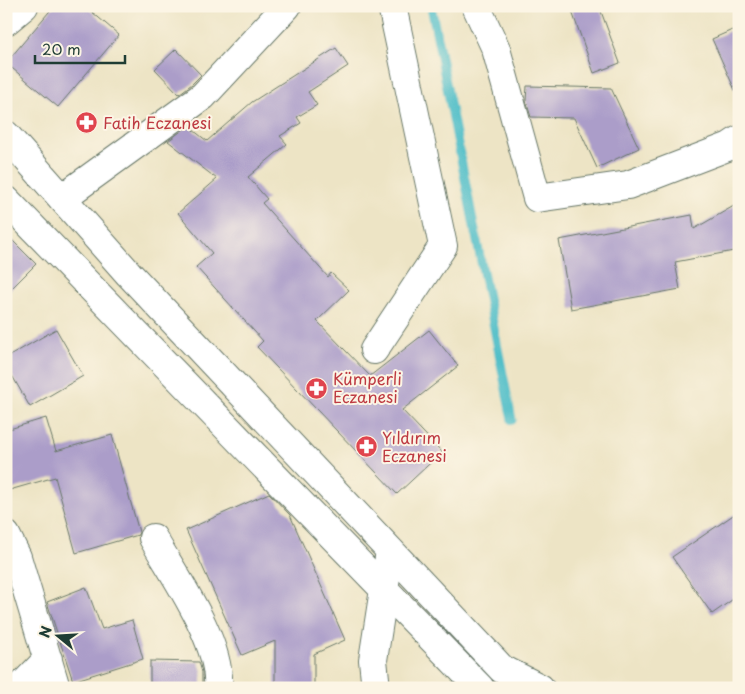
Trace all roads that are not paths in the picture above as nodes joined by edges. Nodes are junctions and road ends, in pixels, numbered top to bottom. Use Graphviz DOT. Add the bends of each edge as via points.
graph roads {
  1 [pos="24,6"];
  2 [pos="287,6"];
  3 [pos="392,6"];
  4 [pos="476,6"];
  5 [pos="6,21"];
  6 [pos="6,135"];
  7 [pos="739,140"];
  8 [pos="62,198"];
  9 [pos="6,200"];
  10 [pos="374,350"];
  11 [pos="6,535"];
  12 [pos="153,538"];
  13 [pos="390,551"];
  14 [pos="384,590"];
  15 [pos="48,659"];
  16 [pos="20,688"];
  17 [pos="56,688"];
  18 [pos="218,688"];
  19 [pos="376,688"];
  20 [pos="480,688"];
  21 [pos="540,688"];
  1 -- 5 [label="street"];
  2 -- 8 [label="street" via="203,96"];
  3 -- 10 [label="street" via="443,246"];
  4 -- 7 [label="street" via="496,49 537,198 628,185"];
  6 -- 8 [label="street"];
  8 -- 13 [label="street"];
  9 -- 14 [label="street"];
  11 -- 15 [label="street" via="17,557"];
  12 -- 18 [label="street" via="206,634 216,662"];
  13 -- 14 [label="street"];
  13 -- 21 [label="street" via="502,669"];
  14 -- 19 [label="street" via="373,660"];
  14 -- 20 [label="street"];
  15 -- 16 [label="street"];
  15 -- 17 [label="street"];
}
